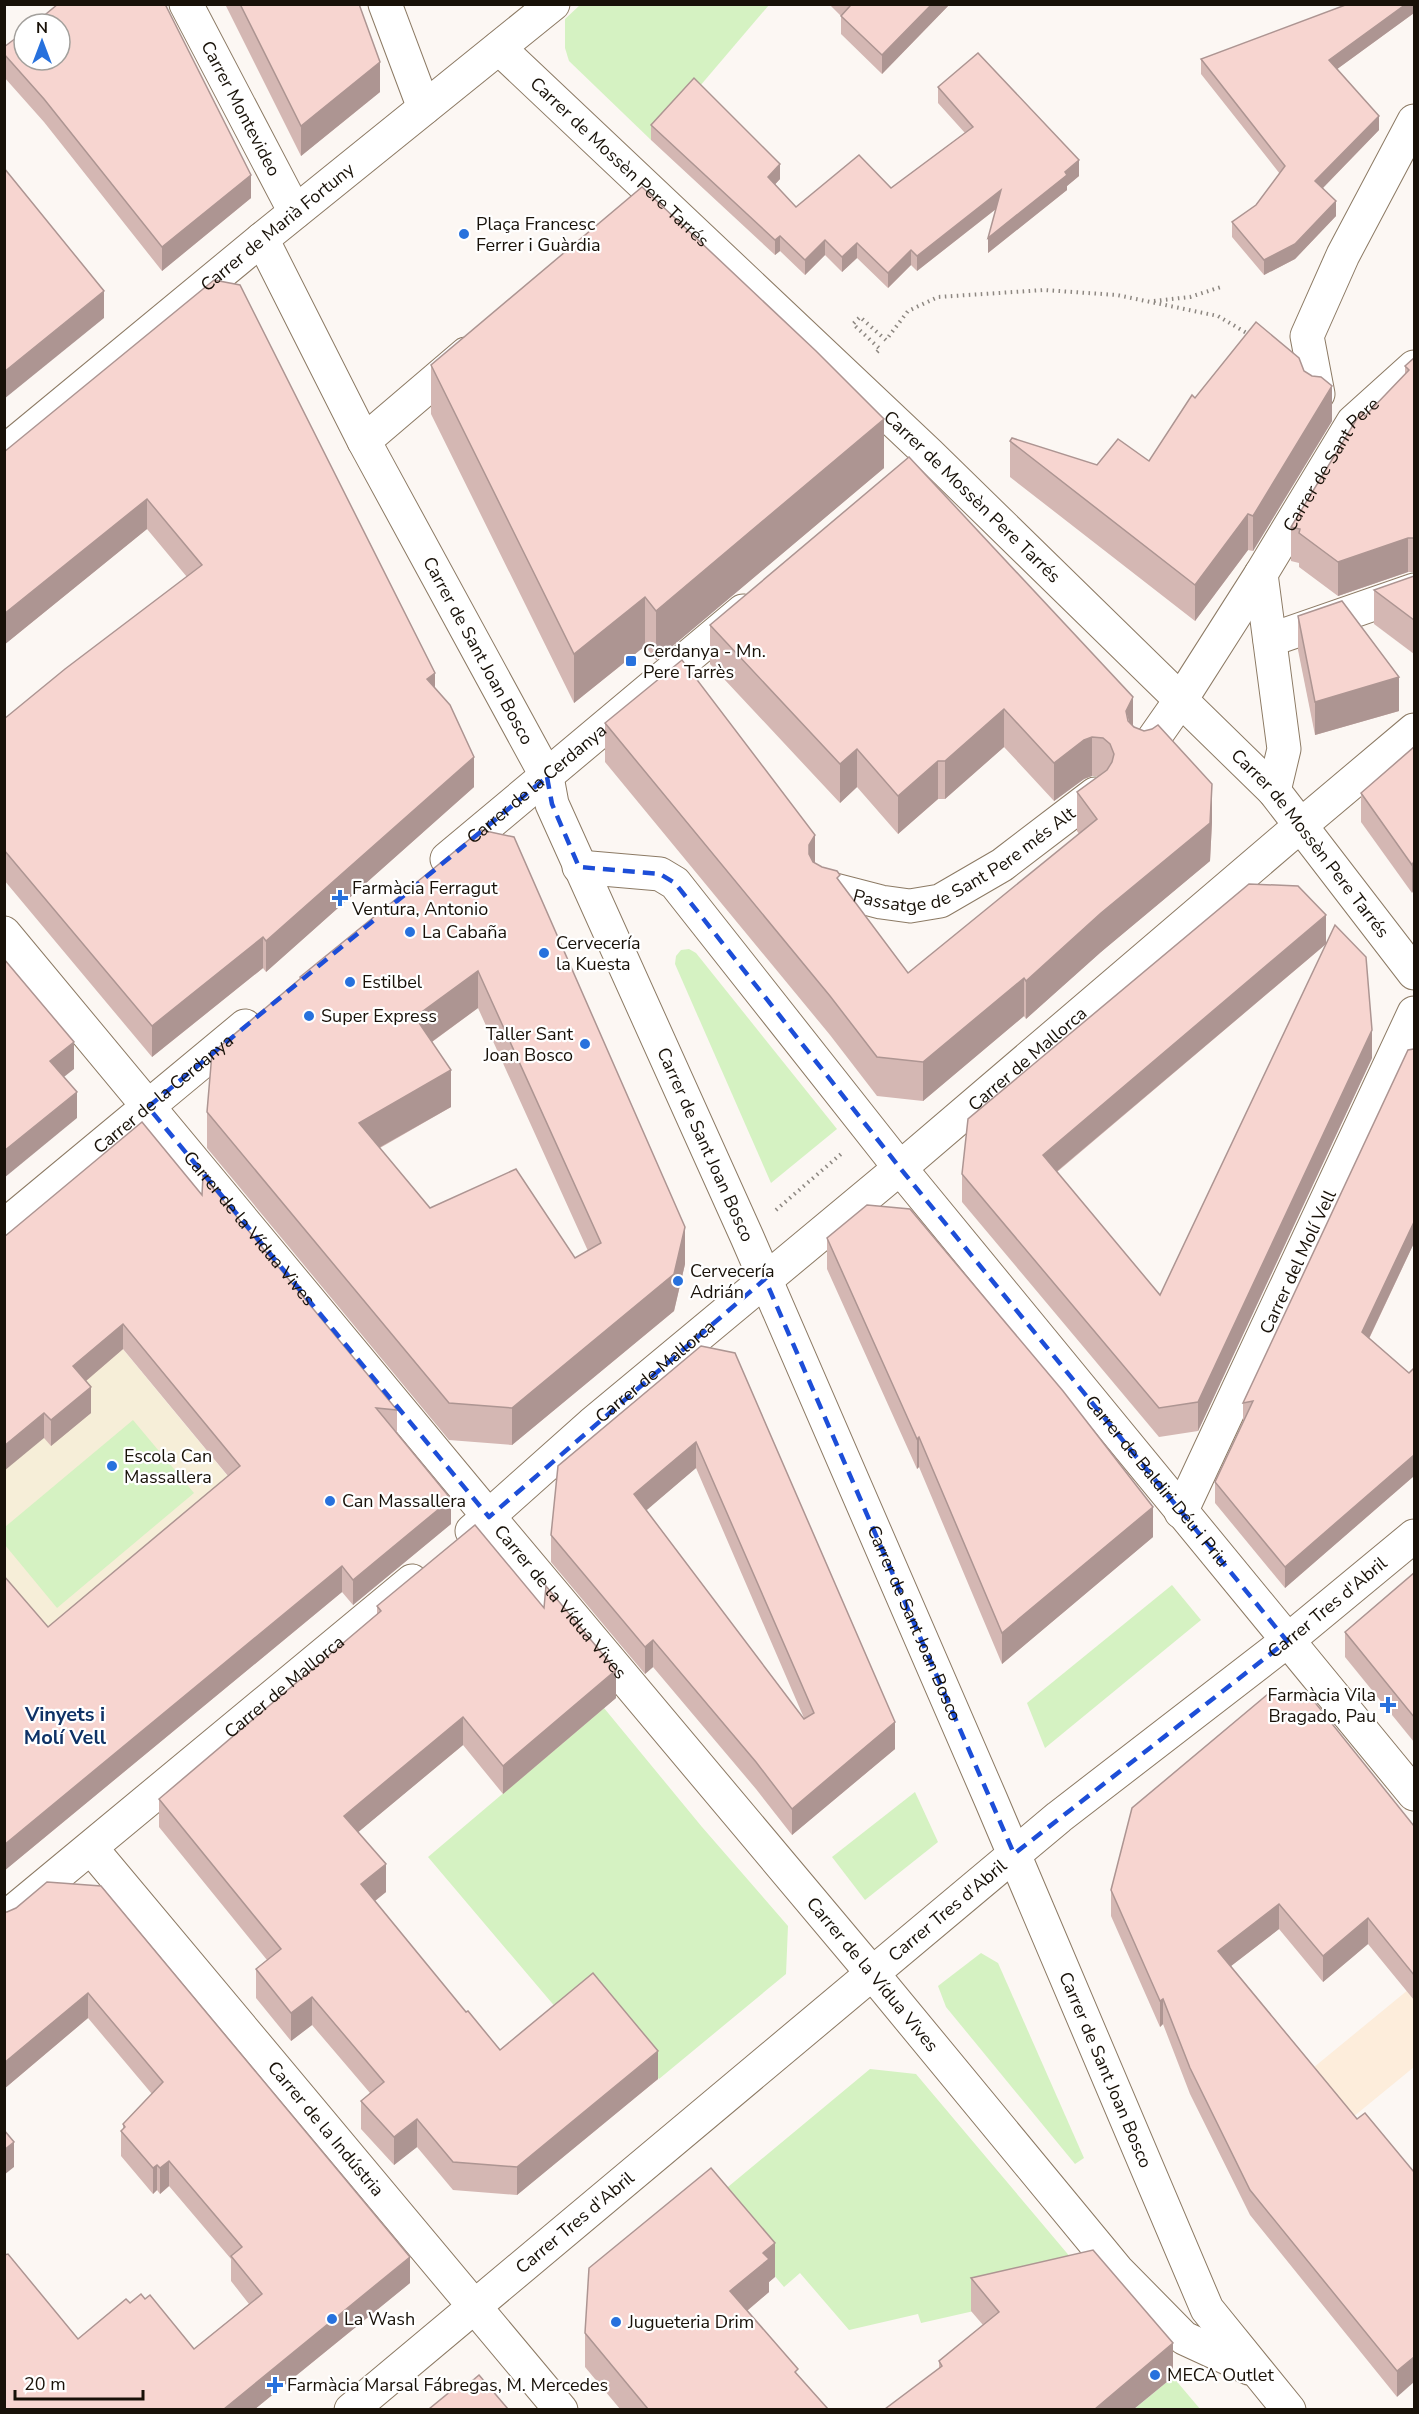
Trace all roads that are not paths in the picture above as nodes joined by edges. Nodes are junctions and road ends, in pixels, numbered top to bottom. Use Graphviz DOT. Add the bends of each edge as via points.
graph roads {
  1 [pos="186,4"];
  2 [pos="385,4"];
  3 [pos="552,4"];
  4 [pos="499,48"];
  5 [pos="424,108"];
  6 [pos="1414,121"];
  7 [pos="296,212"];
  8 [pos="262,239"];
  9 [pos="490,333"];
  10 [pos="1414,367"];
  11 [pos="1318,394"];
  12 [pos="364,441"];
  13 [pos="4,452"];
  14 [pos="1261,574"];
  15 [pos="1414,590"];
  16 [pos="763,595"];
  17 [pos="1270,640"];
  18 [pos="1182,698"];
  19 [pos="1414,730"];
  20 [pos="1145,751"];
  21 [pos="546,777"];
  22 [pos="1275,791"];
  23 [pos="1095,795"];
  24 [pos="1300,826"];
  25 [pos="579,867"];
  26 [pos="426,876"];
  27 [pos="826,888"];
  28 [pos="4,933"];
  29 [pos="1414,973"];
  30 [pos="272,1003"];
  31 [pos="1414,1013"];
  32 [pos="148,1107"];
  33 [pos="900,1168"];
  34 [pos="4,1226"];
  35 [pos="765,1279"];
  36 [pos="1181,1512"];
  37 [pos="489,1517"];
  38 [pos="1414,1536"];
  39 [pos="1287,1641"];
  40 [pos="1414,1794"];
  41 [pos="91,1848"];
  42 [pos="1014,1854"];
  43 [pos="4,1919"];
  44 [pos="872,1972"];
  45 [pos="1117,2270"];
  46 [pos="474,2307"];
  47 [pos="1256,2371"];
  48 [pos="351,2409"];
  49 [pos="561,2409"];
  50 [pos="1289,2409"];
  1 -- 7 [label="street, Carrer Montevideo"];
  2 -- 5 [label="street"];
  3 -- 4 [label="street, Carrer de Marià Fortuny"];
  4 -- 5 [label="street, Carrer de Marià Fortuny"];
  4 -- 18 [label="street, Carrer de Mossèn Pere Tarrés" via="644,203 917,464"];
  5 -- 7 [label="street, Carrer de Marià Fortuny"];
  6 -- 11 [label="street" via="1343,255 1307,336"];
  7 -- 8 [label="street, Carrer de Marià Fortuny"];
  8 -- 12 [label="street"];
  8 -- 13 [label="street, Carrer de Marià Fortuny"];
  9 -- 12 [label="street"];
  10 -- 14 [label="street, Carrer de Sant Pere" via="1353,422"];
  12 -- 21 [label="street, Carrer de Sant Joan Bosco"];
  14 -- 17 [label="street"];
  14 -- 18 [label="street, Carrer de Sant Pere"];
  15 -- 17 [label="street"];
  16 -- 21 [label="street, Carrer de la Cerdanya"];
  17 -- 22 [label="street" via="1284,749"];
  18 -- 20 [label="street"];
  18 -- 22 [label="street, Carrer de Mossèn Pere Tarrés"];
  19 -- 24 [label="street, Carrer de Mallorca"];
  21 -- 25 [label="street, Carrer de Sant Joan Bosco" via="552,804"];
  21 -- 26 [label="street, Carrer de la Cerdanya"];
  22 -- 24 [label="street, Carrer de Mossèn Pere Tarrés"];
  23 -- 27 [label="street, Passatge de Sant Pere més Alt" via="1002,865 940,901 910,906"];
  24 -- 29 [label="street, Carrer de Mossèn Pere Tarrés"];
  24 -- 33 [label="street, Carrer de Mallorca"];
  25 -- 33 [label="street" via="660,874 731,934"];
  25 -- 35 [label="street, Carrer de Sant Joan Bosco"];
  28 -- 32 [label="street, Carrer de la Vídua Vives"];
  30 -- 32 [label="street, Carrer de la Cerdanya"];
  31 -- 36 [label="street, Carrer del Molí Vell"];
  32 -- 34 [label="street, Carrer de la Cerdanya"];
  32 -- 37 [label="street, Carrer de la Vídua Vives"];
  33 -- 35 [label="street, Carrer de Mallorca"];
  33 -- 36 [label="street, Carrer de Baldiri Déu i Priu"];
  35 -- 37 [label="street, Carrer de Mallorca" via="592,1424"];
  35 -- 42 [label="street, Carrer de Sant Joan Bosco"];
  36 -- 39 [label="street, Carrer de Baldiri Déu i Priu"];
  37 -- 41 [label="street, Carrer de Mallorca"];
  37 -- 44 [label="street, Carrer de la Vídua Vives"];
  38 -- 39 [label="street, Carrer Tres d'Abril"];
  39 -- 40 [label="street, Carrer de Baldiri Déu i Priu"];
  39 -- 42 [label="street, Carrer Tres d'Abril"];
  41 -- 43 [label="street, Carrer de Mallorca"];
  41 -- 46 [label="street, Carrer de la Indústria"];
  42 -- 44 [label="street, Carrer Tres d'Abril"];
  42 -- 47 [label="street, Carrer de Sant Joan Bosco" via="1207,2309"];
  44 -- 45 [label="street, Carrer de la Vídua Vives"];
  44 -- 46 [label="street, Carrer Tres d'Abril"];
  45 -- 47 [label="street, Carrer de Sant Joan Bosco" via="1184,2338"];
  46 -- 48 [label="street, Carrer Tres d'Abril"];
  46 -- 49 [label="street, Carrer de la Indústria"];
  47 -- 50 [label="street, Carrer de Sant Joan Bosco"];
}
